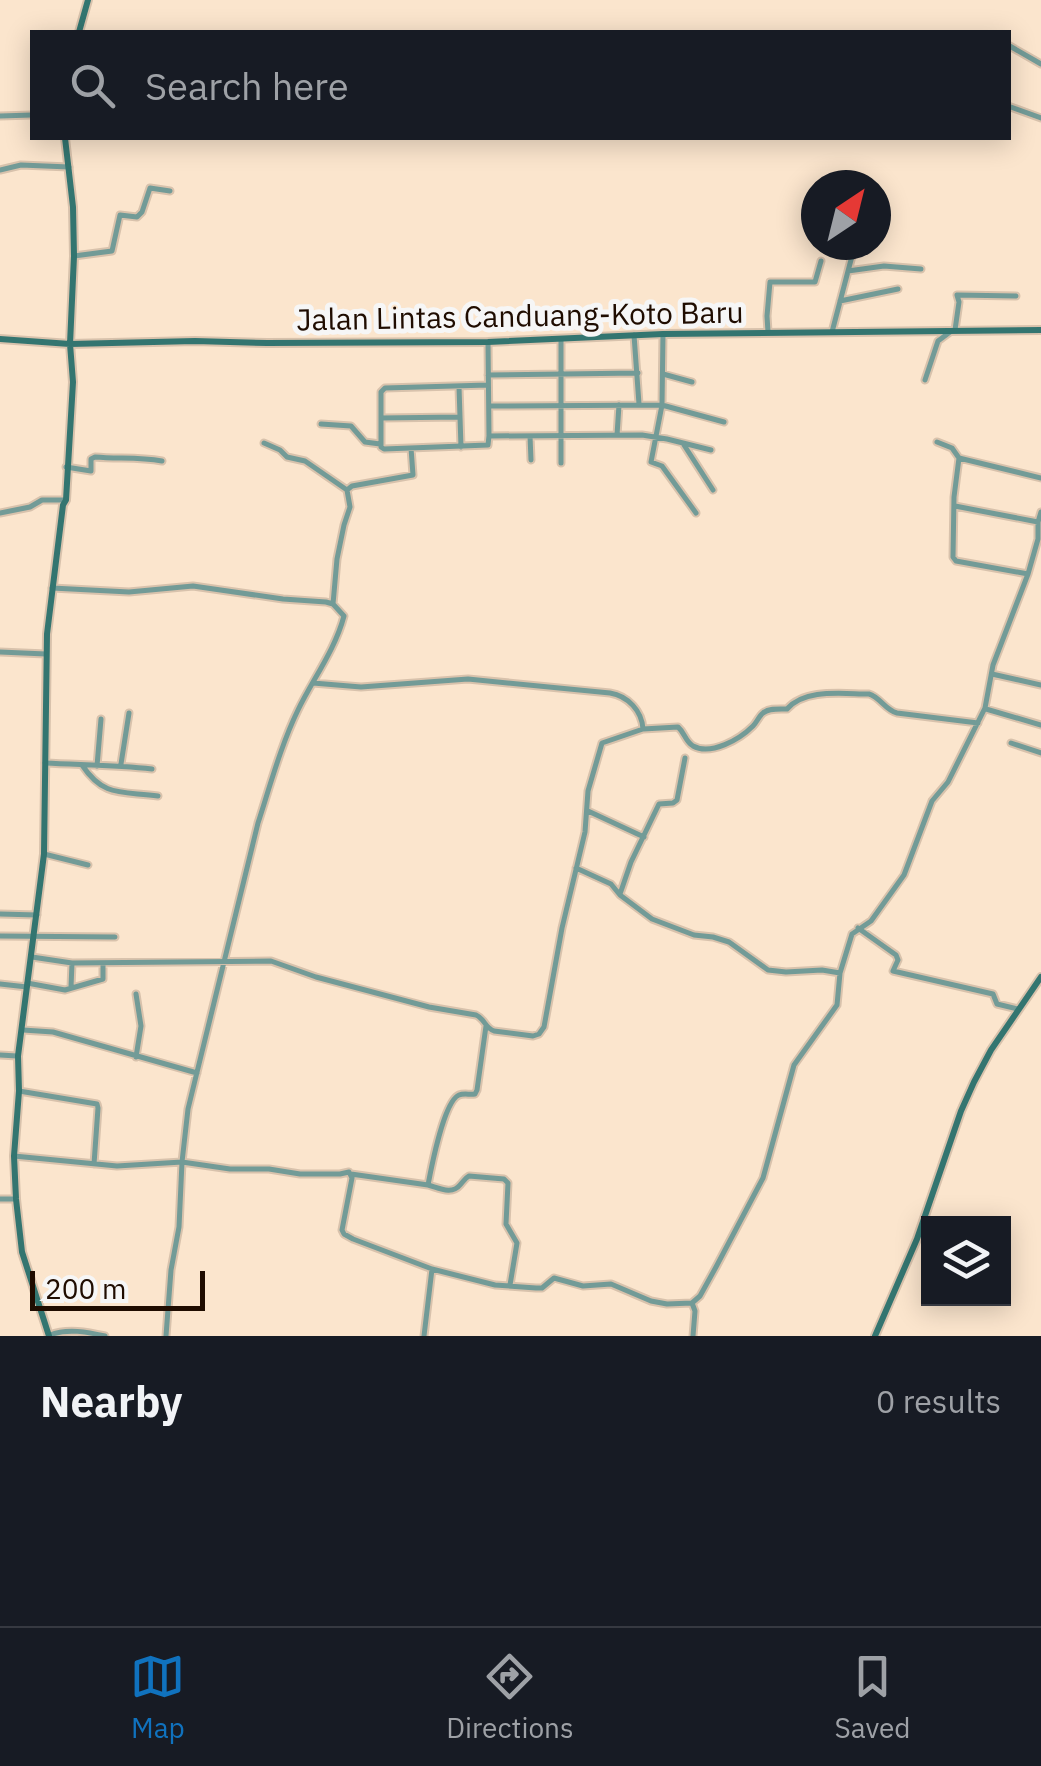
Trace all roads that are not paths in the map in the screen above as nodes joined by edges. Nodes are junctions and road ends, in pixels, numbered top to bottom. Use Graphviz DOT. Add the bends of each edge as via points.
graph roads {
  1 [pos="88,0"];
  2 [pos="80,30"];
  3 [pos="1011,47"];
  4 [pos="1041,64"];
  5 [pos="1011,107"];
  6 [pos="30,115"];
  7 [pos="0,116"];
  8 [pos="1041,118"];
  9 [pos="65,140"];
  10 [pos="69,166"];
  11 [pos="0,170"];
  12 [pos="170,192"];
  13 [pos="74,256"];
  14 [pos="851,260"];
  15 [pos="822,261"];
  16 [pos="922,268"];
  17 [pos="848,271"];
  18 [pos="898,289"];
  19 [pos="1016,296"];
  20 [pos="840,301"];
  21 [pos="954,330"];
  22 [pos="1041,330"];
  23 [pos="768,332"];
  24 [pos="832,332"];
  25 [pos="663,334"];
  26 [pos="634,335"];
  27 [pos="0,340"];
  28 [pos="562,340"];
  29 [pos="488,342"];
  30 [pos="70,344"];
  31 [pos="638,373"];
  32 [pos="560,374"];
  33 [pos="662,374"];
  34 [pos="488,375"];
  35 [pos="925,380"];
  36 [pos="692,382"];
  37 [pos="488,385"];
  38 [pos="458,388"];
  39 [pos="639,404"];
  40 [pos="618,405"];
  41 [pos="662,405"];
  42 [pos="488,406"];
  43 [pos="561,406"];
  44 [pos="460,416"];
  45 [pos="381,418"];
  46 [pos="724,422"];
  47 [pos="321,424"];
  48 [pos="616,434"];
  49 [pos="561,435"];
  50 [pos="489,436"];
  51 [pos="530,436"];
  52 [pos="658,436"];
  53 [pos="682,442"];
  54 [pos="937,442"];
  55 [pos="264,443"];
  56 [pos="380,444"];
  57 [pos="461,447"];
  58 [pos="412,448"];
  59 [pos="711,450"];
  60 [pos="959,458"];
  61 [pos="162,460"];
  62 [pos="531,460"];
  63 [pos="561,463"];
  64 [pos="66,468"];
  65 [pos="1041,478"];
  66 [pos="347,490"];
  67 [pos="714,490"];
  68 [pos="66,500"];
  69 [pos="955,506"];
  70 [pos="1041,512"];
  71 [pos="0,513"];
  72 [pos="696,514"];
  73 [pos="1038,522"];
  74 [pos="1028,574"];
  75 [pos="52,588"];
  76 [pos="333,604"];
  77 [pos="0,652"];
  78 [pos="46,654"];
  79 [pos="992,674"];
  80 [pos="313,683"];
  81 [pos="1041,685"];
  82 [pos="985,708"];
  83 [pos="129,713"];
  84 [pos="100,719"];
  85 [pos="978,723"];
  86 [pos="1041,725"];
  87 [pos="643,729"];
  88 [pos="1011,743"];
  89 [pos="1041,753"];
  90 [pos="685,758"];
  91 [pos="44,763"];
  92 [pos="82,764"];
  93 [pos="120,765"];
  94 [pos="96,766"];
  95 [pos="152,768"];
  96 [pos="158,796"];
  97 [pos="588,811"];
  98 [pos="644,837"];
  99 [pos="44,854"];
  100 [pos="88,864"];
  101 [pos="576,868"];
  102 [pos="620,895"];
  103 [pos="0,914"];
  104 [pos="37,916"];
  105 [pos="858,928"];
  106 [pos="0,936"];
  107 [pos="34,937"];
  108 [pos="115,938"];
  109 [pos="32,957"];
  110 [pos="225,962"];
  111 [pos="72,963"];
  112 [pos="103,963"];
  113 [pos="840,973"];
  114 [pos="1041,976"];
  115 [pos="0,984"];
  116 [pos="27,985"];
  117 [pos="72,987"];
  118 [pos="136,994"];
  119 [pos="1018,1009"];
  120 [pos="486,1026"];
  121 [pos="23,1030"];
  122 [pos="0,1055"];
  123 [pos="18,1056"];
  124 [pos="136,1057"];
  125 [pos="197,1073"];
  126 [pos="19,1090"];
  127 [pos="14,1156"];
  128 [pos="182,1162"];
  129 [pos="94,1164"];
  130 [pos="351,1174"];
  131 [pos="428,1185"];
  132 [pos="0,1199"];
  133 [pos="16,1199"];
  134 [pos="432,1269"];
  135 [pos="510,1285"];
  136 [pos="692,1303"];
  137 [pos="49,1335"];
  138 [pos="106,1336"];
  139 [pos="166,1336"];
  140 [pos="424,1336"];
  141 [pos="693,1336"];
  142 [pos="875,1336"];
  1 -- 2 [label="street"];
  3 -- 4 [label="street"];
  5 -- 8 [label="street"];
  6 -- 7 [label="street"];
  9 -- 10 [label="street"];
  10 -- 11 [label="street"];
  10 -- 13 [label="street"];
  12 -- 13 [label="street" via="150,188 138,217 120,216 112,252"];
  13 -- 30 [label="street"];
  14 -- 17 [label="street"];
  15 -- 23 [label="street" via="815,282 770,282"];
  16 -- 17 [label="street"];
  17 -- 20 [label="street"];
  18 -- 20 [label="street"];
  19 -- 21 [label="street" via="957,295"];
  20 -- 24 [label="street"];
  21 -- 22 [label="street, Jalan Lintas Canduang-Koto Baru"];
  21 -- 24 [label="street, Jalan Lintas Canduang-Koto Baru"];
  21 -- 35 [label="street" via="938,340"];
  23 -- 24 [label="street, Jalan Lintas Canduang-Koto Baru"];
  23 -- 25 [label="street, Jalan Lintas Canduang-Koto Baru"];
  25 -- 26 [label="street, Jalan Lintas Canduang-Koto Baru"];
  25 -- 33 [label="street"];
  26 -- 28 [label="street, Jalan Lintas Canduang-Koto Baru"];
  26 -- 31 [label="street"];
  27 -- 30 [label="street, Jalan Lintas Canduang-Koto Baru"];
  28 -- 29 [label="street, Jalan Lintas Canduang-Koto Baru"];
  28 -- 32 [label="street"];
  29 -- 30 [label="street, Jalan Lintas Canduang-Koto Baru"];
  29 -- 34 [label="street"];
  30 -- 64 [label="street"];
  31 -- 32 [label="street"];
  31 -- 39 [label="street"];
  32 -- 34 [label="street"];
  32 -- 43 [label="street"];
  33 -- 36 [label="street"];
  33 -- 41 [label="street"];
  34 -- 37 [label="street"];
  37 -- 38 [label="street"];
  37 -- 42 [label="street"];
  38 -- 44 [label="street"];
  38 -- 45 [label="street" via="385,388"];
  39 -- 40 [label="street"];
  39 -- 41 [label="street"];
  40 -- 43 [label="street"];
  40 -- 48 [label="street"];
  41 -- 46 [label="street"];
  41 -- 52 [label="street"];
  42 -- 43 [label="street"];
  42 -- 50 [label="street"];
  43 -- 49 [label="street"];
  44 -- 45 [label="street"];
  44 -- 57 [label="street"];
  45 -- 56 [label="street"];
  47 -- 56 [label="street" via="352,426 363,441"];
  48 -- 49 [label="street"];
  48 -- 52 [label="street"];
  49 -- 51 [label="street"];
  49 -- 63 [label="street"];
  50 -- 51 [label="street"];
  50 -- 57 [label="street" via="486,447"];
  51 -- 62 [label="street"];
  52 -- 53 [label="street"];
  52 -- 72 [label="street" via="652,464 662,466"];
  53 -- 59 [label="street"];
  53 -- 67 [label="street"];
  54 -- 60 [label="street"];
  55 -- 66 [label="street" via="310,463"];
  56 -- 58 [label="street"];
  57 -- 58 [label="street"];
  58 -- 66 [label="street" via="413,475"];
  60 -- 65 [label="street"];
  60 -- 69 [label="street"];
  61 -- 64 [label="street" via="95,457 92,472"];
  64 -- 68 [label="street"];
  66 -- 76 [label="street" via="350,507"];
  68 -- 71 [label="street"];
  68 -- 75 [label="street"];
  69 -- 73 [label="street"];
  69 -- 74 [label="street" via="956,562"];
  70 -- 73 [label="street"];
  73 -- 74 [label="street"];
  74 -- 79 [label="street"];
  75 -- 76 [label="street" via="129,592 193,586"];
  75 -- 78 [label="street"];
  76 -- 80 [label="street" via="344,616"];
  77 -- 78 [label="street"];
  78 -- 91 [label="street"];
  79 -- 81 [label="street"];
  79 -- 82 [label="street"];
  80 -- 87 [label="street" via="361,687 468,679 610,693 630,703"];
  80 -- 110 [label="street" via="263,807"];
  82 -- 85 [label="street"];
  82 -- 86 [label="street"];
  83 -- 93 [label="street"];
  84 -- 94 [label="street"];
  85 -- 87 [label="street" via="897,713 869,694 817,694 763,713 733,741 708,750 695,747 678,727"];
  85 -- 105 [label="street" via="932,802 904,876 871,921"];
  87 -- 97 [label="street" via="602,743"];
  88 -- 89 [label="street"];
  90 -- 98 [label="street" via="677,800 659,804"];
  91 -- 92 [label="street"];
  91 -- 99 [label="street"];
  92 -- 94 [label="street"];
  92 -- 96 [label="street" via="101,787"];
  93 -- 94 [label="street"];
  93 -- 95 [label="street"];
  97 -- 98 [label="street"];
  97 -- 101 [label="street"];
  98 -- 102 [label="street"];
  99 -- 100 [label="street"];
  99 -- 104 [label="street"];
  101 -- 102 [label="street"];
  101 -- 120 [label="street" via="544,1027 533,1036"];
  102 -- 113 [label="street" via="652,918 729,942 768,970"];
  103 -- 104 [label="street"];
  104 -- 107 [label="street"];
  105 -- 113 [label="street"];
  105 -- 119 [label="street" via="896,955 893,970 993,994 997,1004"];
  106 -- 107 [label="street"];
  107 -- 108 [label="street"];
  107 -- 109 [label="street"];
  109 -- 111 [label="street"];
  109 -- 116 [label="street"];
  110 -- 112 [label="street"];
  110 -- 120 [label="street" via="271,961 476,1016"];
  110 -- 125 [label="street"];
  111 -- 112 [label="street"];
  111 -- 117 [label="street"];
  112 -- 117 [label="street" via="104,979"];
  113 -- 136 [label="street" via="837,1004 794,1065 763,1178"];
  114 -- 119 [label="street"];
  115 -- 116 [label="street"];
  116 -- 117 [label="street"];
  116 -- 121 [label="street"];
  118 -- 124 [label="street"];
  119 -- 142 [label="street" via="961,1111"];
  120 -- 131 [label="street" via="477,1090 454,1100"];
  121 -- 123 [label="street"];
  121 -- 124 [label="street" via="53,1032"];
  122 -- 123 [label="street"];
  123 -- 126 [label="street"];
  124 -- 125 [label="street"];
  125 -- 128 [label="street"];
  126 -- 127 [label="street"];
  126 -- 129 [label="street" via="96,1104"];
  127 -- 129 [label="street"];
  127 -- 133 [label="street"];
  128 -- 129 [label="street"];
  128 -- 130 [label="street"];
  128 -- 139 [label="street"];
  130 -- 131 [label="street"];
  130 -- 134 [label="street" via="344,1234"];
  131 -- 135 [label="street" via="451,1191 468,1176 508,1183 506,1224 517,1243"];
  132 -- 133 [label="street"];
  133 -- 137 [label="street" via="22,1252"];
  134 -- 135 [label="street"];
  134 -- 140 [label="street"];
  135 -- 136 [label="street" via="542,1288 554,1278 610,1284 650,1301"];
  136 -- 141 [label="street"];
  137 -- 138 [label="street"];
}
